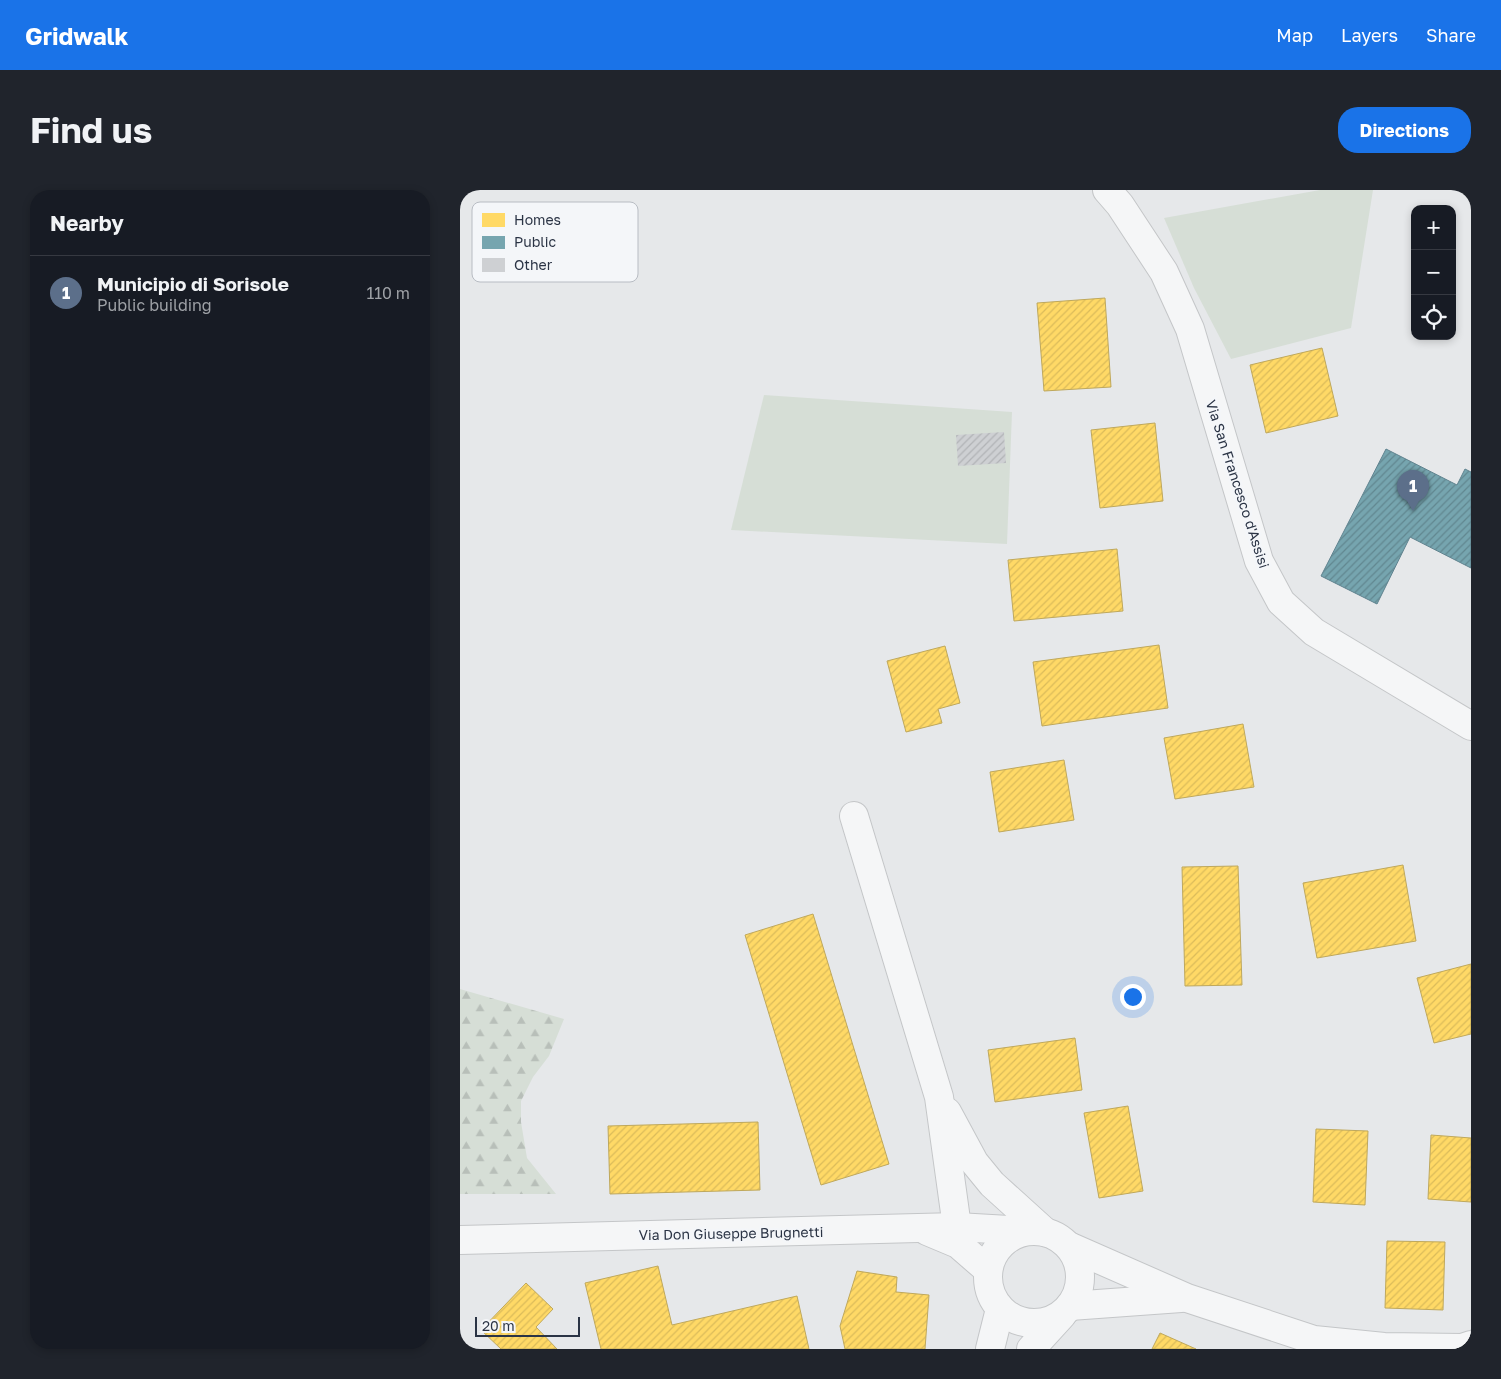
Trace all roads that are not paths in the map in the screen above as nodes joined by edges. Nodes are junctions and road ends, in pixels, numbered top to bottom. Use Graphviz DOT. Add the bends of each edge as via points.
graph roads {
  1 [pos="1107,190"];
  2 [pos="1471,726"];
  3 [pos="854,816"];
  4 [pos="939,1097"];
  5 [pos="957,1227"];
  6 [pos="922,1228"];
  7 [pos="1035,1232"];
  8 [pos="460,1240"];
  9 [pos="1071,1247"];
  10 [pos="988,1270"];
  11 [pos="1187,1298"];
  12 [pos="1000,1308"];
  13 [pos="1066,1310"];
  14 [pos="1471,1345"];
  15 [pos="990,1349"];
  16 [pos="1031,1349"];
  1 -- 2 [label="street, Via San Francesco d'Assisi" via="1164,272 1190,329 1260,561 1281,602 1314,632"];
  3 -- 4 [label="street"];
  4 -- 5 [label="street"];
  4 -- 7 [label="street" via="974,1162"];
  5 -- 6 [label="street"];
  5 -- 7 [label="street"];
  6 -- 8 [label="street, Via Don Giuseppe Brugnetti"];
  6 -- 10 [label="street, Via Don Giuseppe Brugnetti" via="958,1244"];
  7 -- 9 [label="street" via="1059,1238"];
  7 -- 10 [label="street" via="1008,1239 995,1252"];
  9 -- 11 [label="street"];
  9 -- 13 [label="street" via="1079,1264 1081,1283"];
  10 -- 12 [label="street" via="992,1297"];
  11 -- 13 [label="street"];
  11 -- 14 [label="street" via="1314,1340 1384,1347 1462,1348"];
  12 -- 13 [label="street" via="1013,1319 1030,1324 1046,1322"];
  12 -- 15 [label="street"];
  13 -- 16 [label="street"];
}
